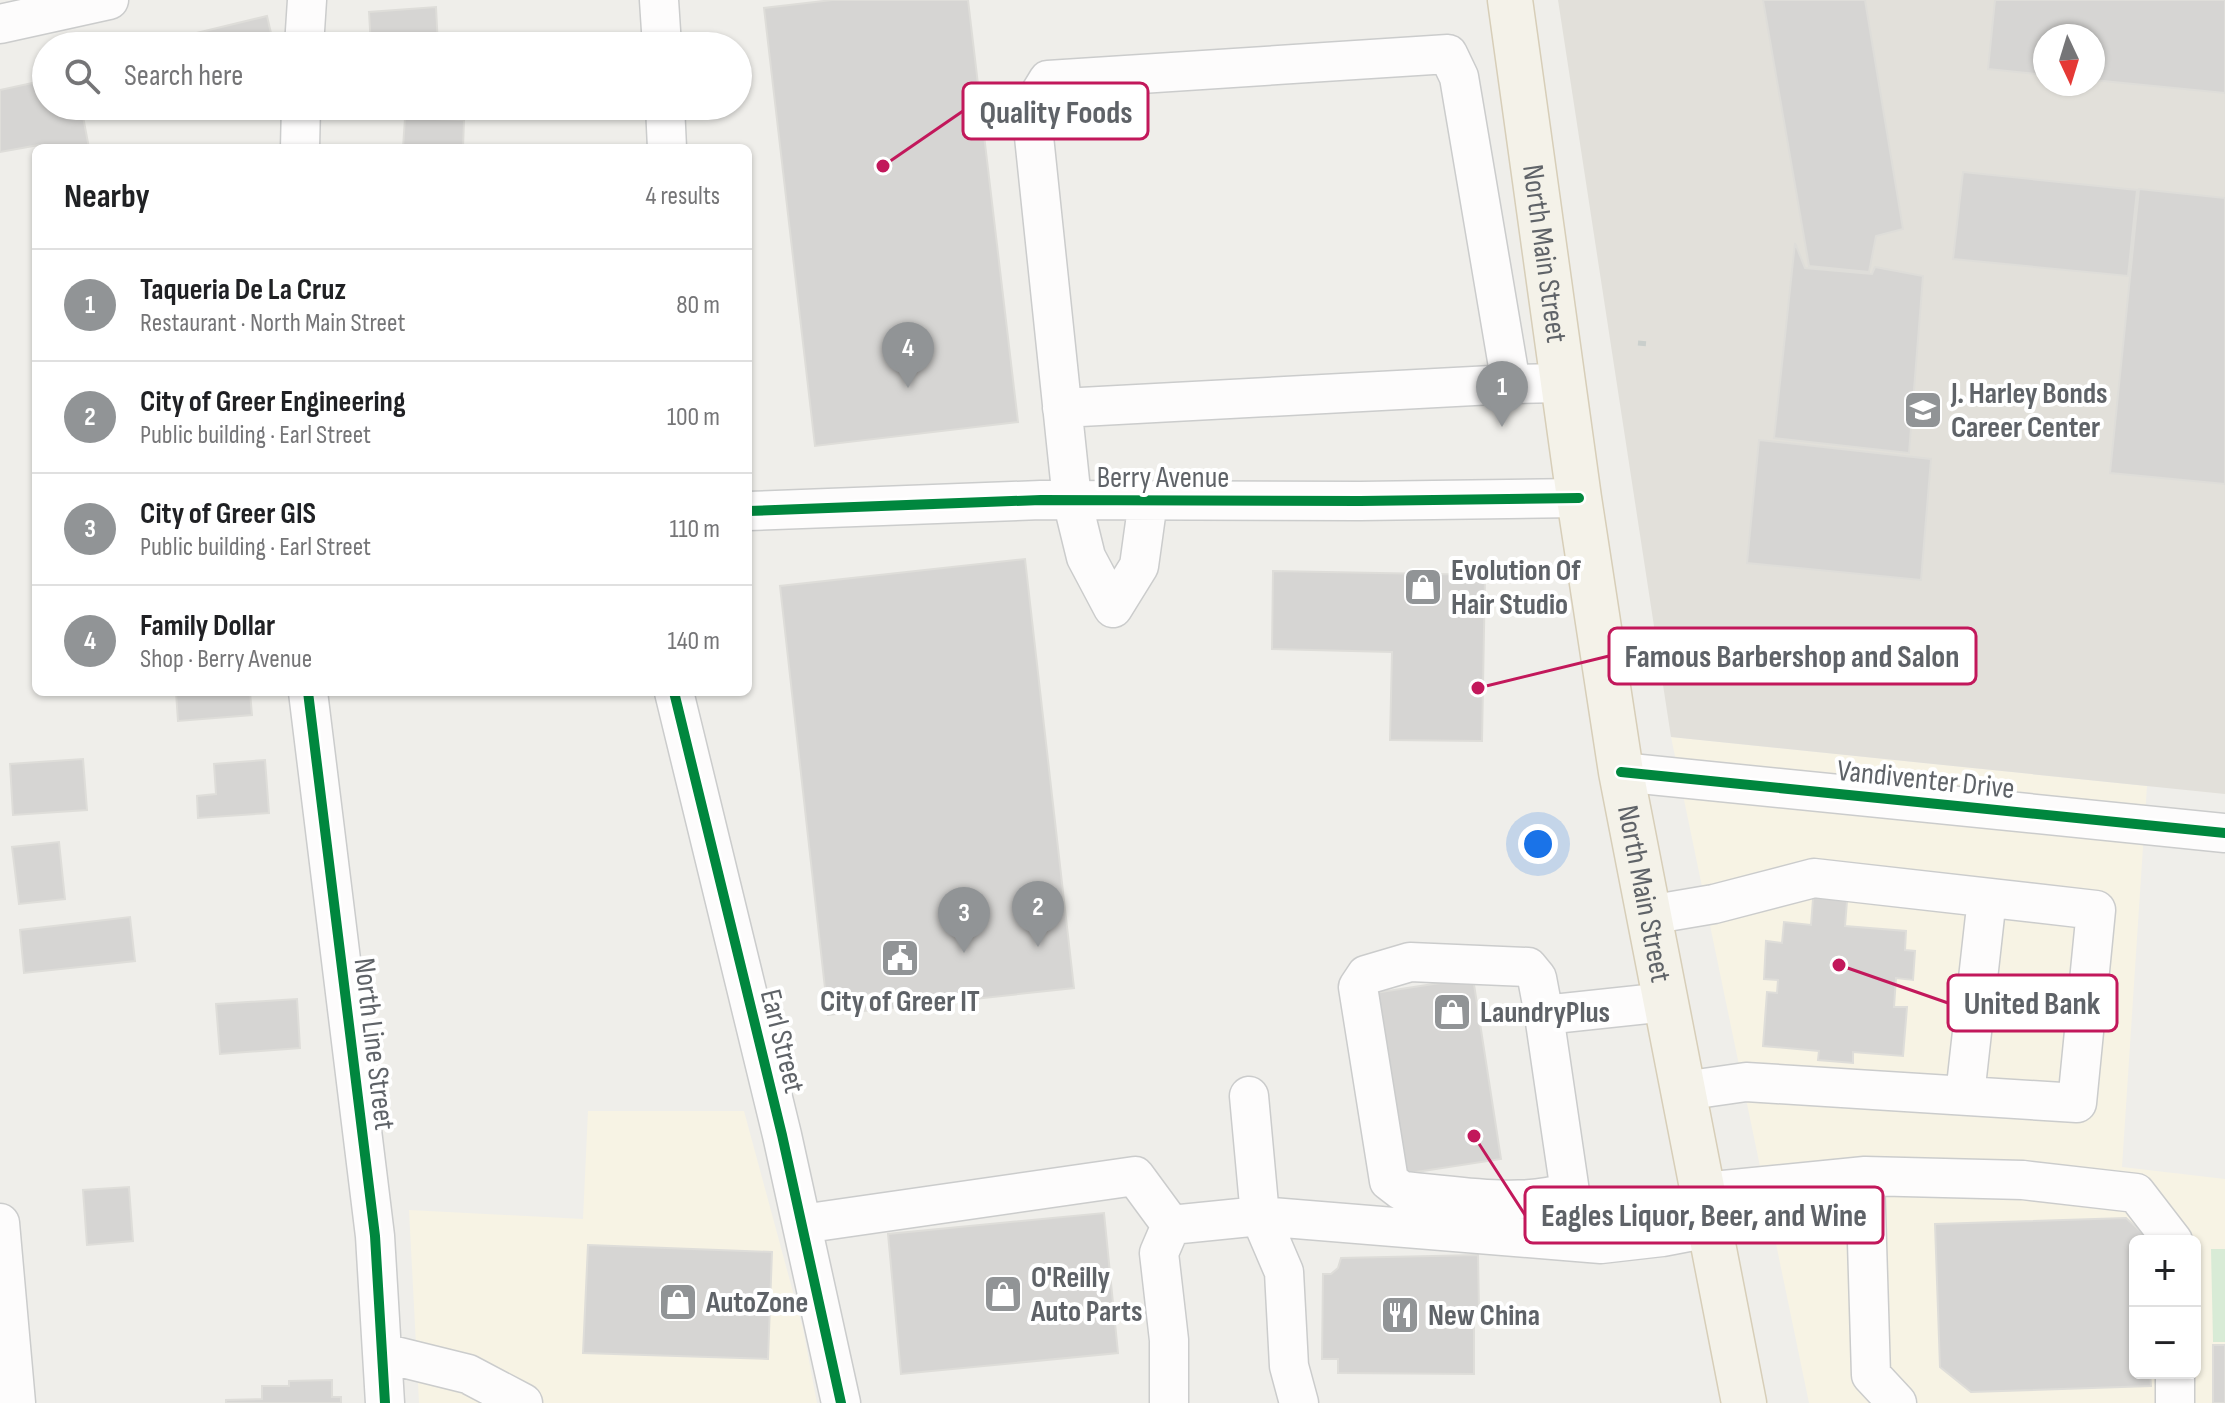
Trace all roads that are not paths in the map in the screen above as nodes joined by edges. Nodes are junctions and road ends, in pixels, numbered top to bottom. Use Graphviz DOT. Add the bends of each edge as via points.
graph roads {
  1 [pos="109,0"];
  2 [pos="307,0"];
  3 [pos="659,0"];
  4 [pos="1510,0"];
  5 [pos="0,24"];
  6 [pos="305,32"];
  7 [pos="661,32"];
  8 [pos="301,120"];
  9 [pos="666,120"];
  10 [pos="300,144"];
  11 [pos="667,144"];
  12 [pos="1563,383"];
  13 [pos="1511,384"];
  14 [pos="1062,408"];
  15 [pos="1579,498"];
  16 [pos="1072,500"];
  17 [pos="1148,501"];
  18 [pos="752,511"];
  19 [pos="308,696"];
  20 [pos="675,696"];
  21 [pos="1621,772"];
  22 [pos="2225,833"];
  23 [pos="1987,898"];
  24 [pos="1649,915"];
  25 [pos="1666,1002"];
  26 [pos="1544,1015"];
  27 [pos="1683,1091"];
  28 [pos="1965,1095"];
  29 [pos="1249,1096"];
  30 [pos="1865,1176"];
  31 [pos="1706,1210"];
  32 [pos="1260,1216"];
  33 [pos="0,1223"];
  34 [pos="802,1224"];
  35 [pos="1171,1225"];
  36 [pos="2168,1235"];
  37 [pos="383,1353"];
  38 [pos="2175,1379"];
  39 [pos="16,1403"];
  40 [pos="385,1403"];
  41 [pos="523,1403"];
  42 [pos="841,1403"];
  43 [pos="1169,1403"];
  44 [pos="1299,1403"];
  45 [pos="1744,1403"];
  46 [pos="1897,1403"];
  47 [pos="2175,1403"];
  1 -- 5 [label="street"];
  2 -- 6 [label="street"];
  3 -- 7 [label="street"];
  4 -- 12 [label="main road, North Main Street"];
  8 -- 10 [label="street"];
  9 -- 11 [label="street"];
  12 -- 13 [label="street"];
  12 -- 15 [label="main road, North Main Street"];
  13 -- 14 [label="street"];
  13 -- 14 [label="street" via="1459,77 1448,54 1048,80 1031,108"];
  14 -- 16 [label="street"];
  15 -- 17 [label="street, Berry Avenue"];
  15 -- 21 [label="main road, North Main Street"];
  16 -- 17 [label="street, Berry Avenue"];
  16 -- 17 [label="street" via="1086,557 1113,608 1139,566"];
  16 -- 18 [label="street, Berry Avenue"];
  19 -- 37 [label="street, North Line Street" via="375,1236"];
  20 -- 34 [label="street, Earl Street"];
  21 -- 22 [label="street, Vandiventer Drive"];
  21 -- 24 [label="main road, North Main Street"];
  23 -- 24 [label="street" via="1814,878"];
  23 -- 28 [label="street"];
  23 -- 28 [label="street" via="2096,910 2077,1103"];
  24 -- 25 [label="main road, North Main Street"];
  25 -- 26 [label="street"];
  25 -- 27 [label="main road, North Main Street"];
  26 -- 26 [label="street" via="1537,978 1528,967 1410,962 1366,975 1358,987 1389,1181 1402,1191 1513,1200 1570,1192"];
  27 -- 28 [label="street" via="1746,1082"];
  27 -- 31 [label="main road, North Main Street"];
  29 -- 32 [label="street"];
  30 -- 31 [label="street"];
  30 -- 36 [label="street" via="2023,1180 2136,1193"];
  30 -- 46 [label="street" via="1871,1375"];
  31 -- 32 [label="street" via="1662,1237 1601,1244"];
  31 -- 45 [label="main road, North Main Street"];
  32 -- 35 [label="street"];
  32 -- 44 [label="street" via="1284,1272 1289,1366"];
  33 -- 39 [label="street"];
  34 -- 35 [label="street" via="1135,1176"];
  34 -- 42 [label="street, Earl Street"];
  35 -- 43 [label="street" via="1159,1253 1169,1340"];
  37 -- 40 [label="street, North Line Street"];
  37 -- 41 [label="street" via="468,1374"];
  38 -- 47 [label="street"];
}
